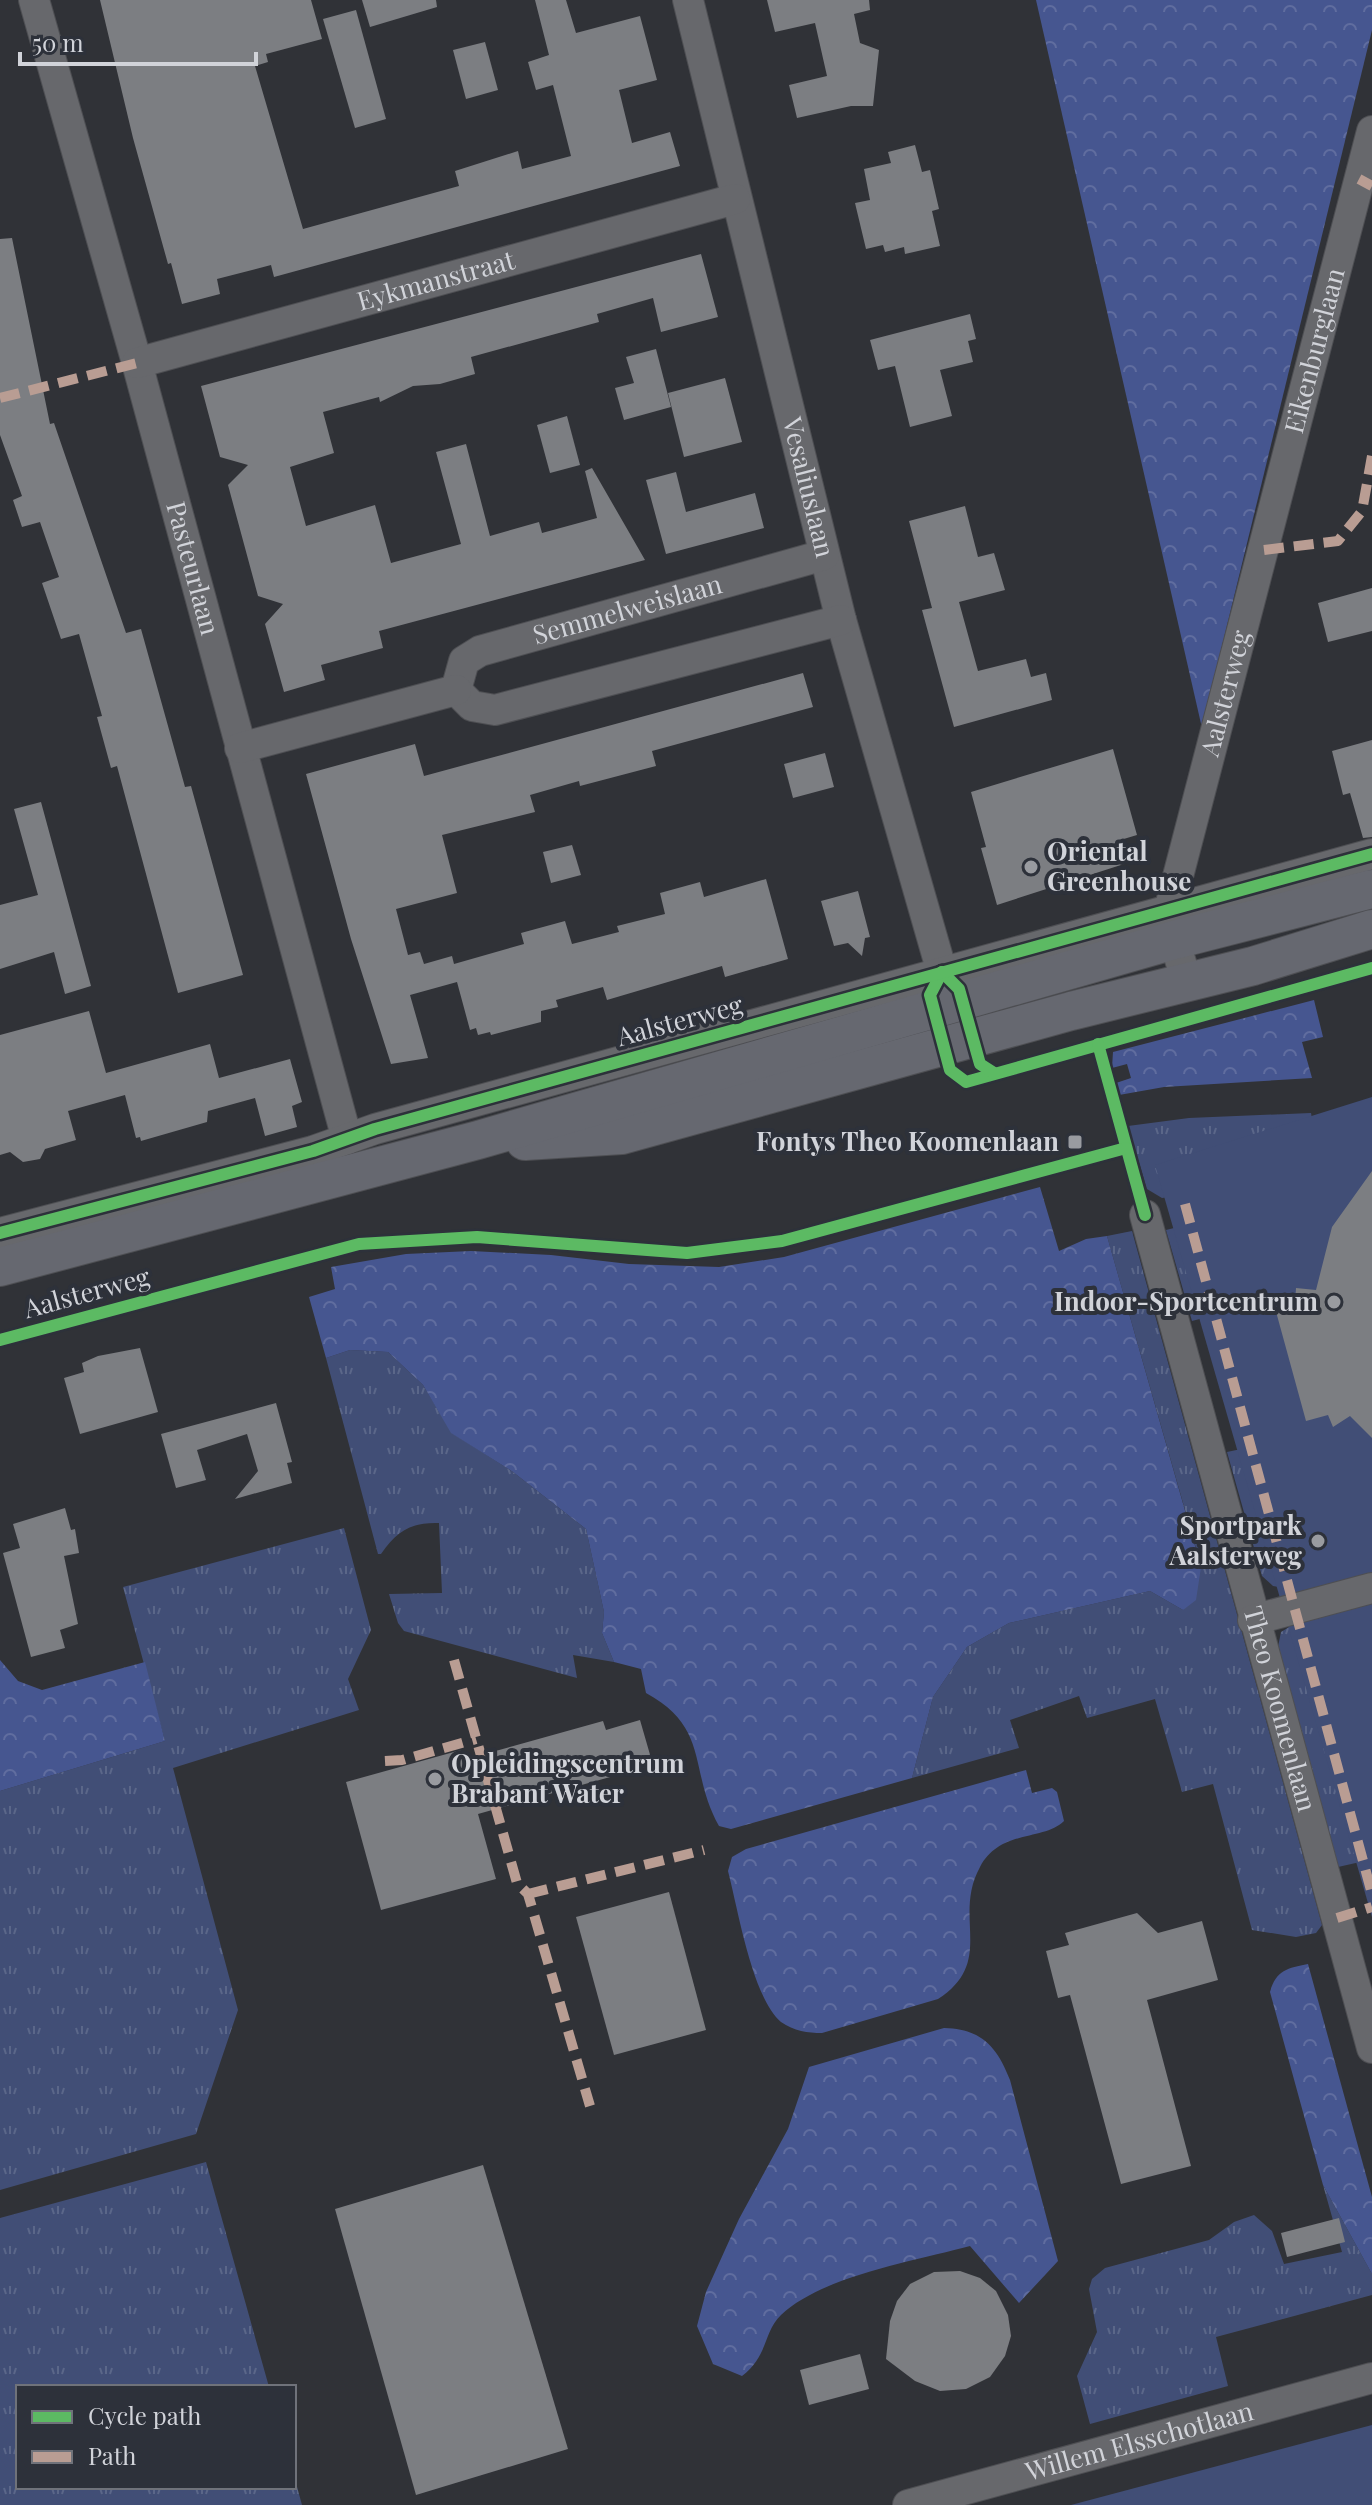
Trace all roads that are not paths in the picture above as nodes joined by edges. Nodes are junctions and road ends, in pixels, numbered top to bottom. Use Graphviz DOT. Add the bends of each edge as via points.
graph roads {
  1 [pos="34,0"];
  2 [pos="688,0"];
  3 [pos="1372,131"];
  4 [pos="735,199"];
  5 [pos="137,363"];
  6 [pos="824,555"];
  7 [pos="1257,571"];
  8 [pos="841,620"];
  9 [pos="456,690"];
  10 [pos="240,748"];
  11 [pos="1372,854"];
  12 [pos="1372,889"];
  13 [pos="1172,924"];
  14 [pos="1372,929"];
  15 [pos="942,972"];
  16 [pos="1187,982"];
  17 [pos="347,1139"];
  18 [pos="478,1140"];
  19 [pos="1145,1215"];
  20 [pos="0,1233"];
  21 [pos="0,1267"];
  22 [pos="1372,1588"];
  23 [pos="1253,1620"];
  24 [pos="1372,2048"];
  25 [pos="1372,2378"];
  26 [pos="908,2505"];
  1 -- 5 [label="street, Pasteurlaan"];
  2 -- 4 [label="street, Vesaliuslaan"];
  3 -- 7 [label="street, Eikenburglaan"];
  4 -- 5 [label="street, Eykmanstraat"];
  4 -- 6 [label="street, Vesaliuslaan"];
  5 -- 10 [label="street, Pasteurlaan"];
  6 -- 8 [label="street, Vesaliuslaan"];
  6 -- 9 [label="street, Semmelweislaan" via="480,651 464,661"];
  7 -- 13 [label="street, Aalsterweg"];
  8 -- 9 [label="street" via="495,710 472,706"];
  8 -- 15 [label="street, Vesaliuslaan"];
  9 -- 10 [label="street"];
  10 -- 17 [label="street, Pasteurlaan"];
  11 -- 13 [label="street, Aalsterweg"];
  12 -- 13 [label="main road, Aalsterweg"];
  13 -- 15 [label="street, Aalsterweg"];
  13 -- 16 [label="street"];
  13 -- 18 [label="main road, Aalsterweg"];
  14 -- 16 [label="main road, Aalsterweg"];
  15 -- 17 [label="street, Aalsterweg"];
  16 -- 18 [label="main road, Aalsterweg" via="622,1135 557,1142"];
  17 -- 20 [label="street, Aalsterweg"];
  18 -- 21 [label="main road, Aalsterweg"];
  19 -- 23 [label="street, Theo Koomenlaan"];
  22 -- 23 [label="street"];
  23 -- 24 [label="street, Theo Koomenlaan"];
  25 -- 26 [label="street, Willem Elsschotlaan"];
}
